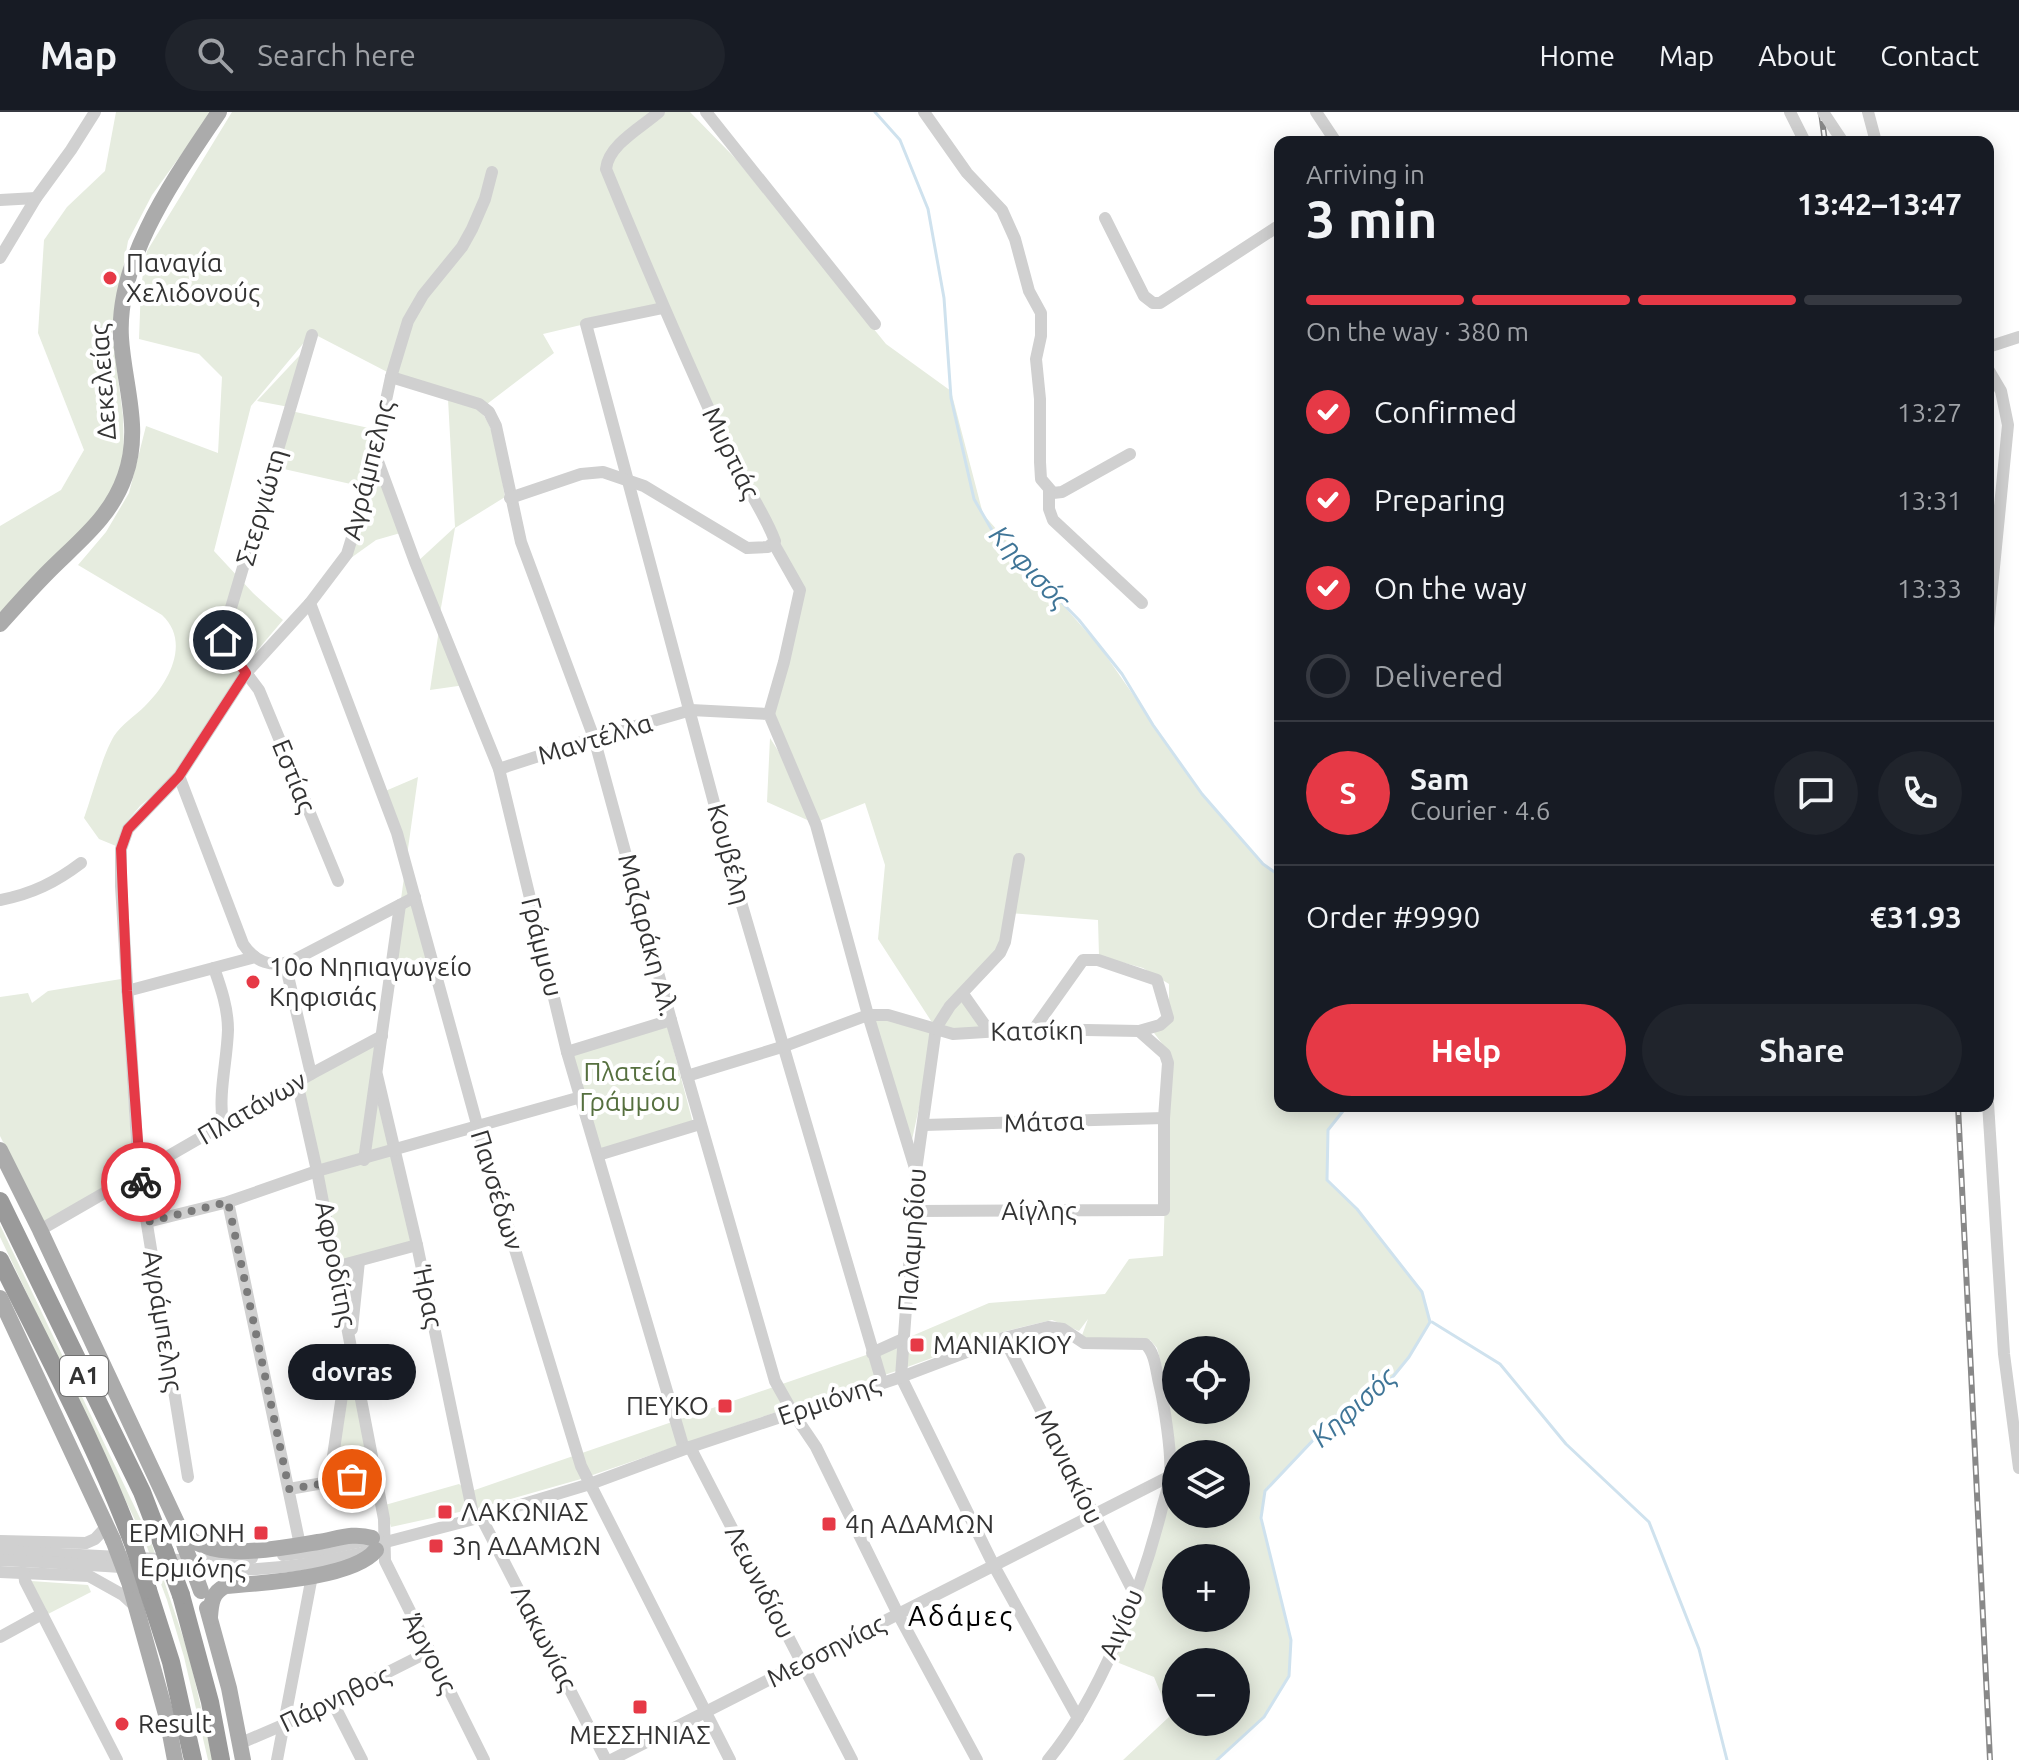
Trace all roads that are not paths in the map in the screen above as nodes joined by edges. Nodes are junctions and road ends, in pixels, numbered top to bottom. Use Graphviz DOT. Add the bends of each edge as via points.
graph roads {
  1 [pos="95,112"];
  2 [pos="219,112"];
  3 [pos="659,112"];
  4 [pos="706,112"];
  5 [pos="924,112"];
  6 [pos="1316,112"];
  7 [pos="1790,112"];
  8 [pos="1823,112"];
  9 [pos="1868,112"];
  10 [pos="1332,136"];
  11 [pos="1802,136"];
  12 [pos="1839,136"];
  13 [pos="1874,136"];
  14 [pos="492,172"];
  15 [pos="36,198"];
  16 [pos="0,200"];
  17 [pos="1105,218"];
  18 [pos="1274,229"];
  19 [pos="0,258"];
  20 [pos="663,308"];
  21 [pos="875,324"];
  22 [pos="312,335"];
  23 [pos="2019,337"];
  24 [pos="1994,345"];
  25 [pos="391,377"];
  26 [pos="1994,379"];
  27 [pos="375,453"];
  28 [pos="1130,454"];
  29 [pos="627,478"];
  30 [pos="1049,491"];
  31 [pos="510,498"];
  32 [pos="774,544"];
  33 [pos="1994,567"];
  34 [pos="310,603"];
  35 [pos="1142,603"];
  36 [pos="0,624"];
  37 [pos="246,673"];
  38 [pos="691,710"];
  39 [pos="769,714"];
  40 [pos="594,738"];
  41 [pos="499,769"];
  42 [pos="179,776"];
  43 [pos="1019,859"];
  44 [pos="81,863"];
  45 [pos="338,881"];
  46 [pos="415,897"];
  47 [pos="0,900"];
  48 [pos="400,905"];
  49 [pos="253,955"];
  50 [pos="285,963"];
  51 [pos="214,968"];
  52 [pos="127,991"];
  53 [pos="963,994"];
  54 [pos="868,1015"];
  55 [pos="671,1020"];
  56 [pos="936,1028"];
  57 [pos="1034,1029"];
  58 [pos="989,1031"];
  59 [pos="1139,1031"];
  60 [pos="382,1036"];
  61 [pos="785,1046"];
  62 [pos="567,1052"];
  63 [pos="311,1074"];
  64 [pos="377,1075"];
  65 [pos="687,1076"];
  66 [pos="297,1082"];
  67 [pos="581,1097"];
  68 [pos="1989,1112"];
  69 [pos="1164,1118"];
  70 [pos="700,1124"];
  71 [pos="223,1125"];
  72 [pos="924,1125"];
  73 [pos="478,1128"];
  74 [pos="0,1150"];
  75 [pos="393,1151"];
  76 [pos="598,1155"];
  77 [pos="364,1160"];
  78 [pos="317,1171"];
  79 [pos="916,1171"];
  80 [pos="139,1175"];
  81 [pos="0,1201"];
  82 [pos="228,1202"];
  83 [pos="915,1211"];
  84 [pos="147,1222"];
  85 [pos="40,1230"];
  86 [pos="417,1245"];
  87 [pos="0,1260"];
  88 [pos="359,1261"];
  89 [pos="335,1267"];
  90 [pos="0,1298"];
  91 [pos="1004,1338"];
  92 [pos="903,1339"];
  93 [pos="350,1340"];
  94 [pos="872,1353"];
  95 [pos="901,1377"];
  96 [pos="882,1382"];
  97 [pos="793,1413"];
  98 [pos="1167,1440"];
  99 [pos="687,1448"];
  100 [pos="2019,1468"];
  101 [pos="375,1474"];
  102 [pos="188,1477"];
  103 [pos="1162,1480"];
  104 [pos="329,1483"];
  105 [pos="590,1484"];
  106 [pos="289,1489"];
  107 [pos="1162,1506"];
  108 [pos="1093,1515"];
  109 [pos="478,1518"];
  110 [pos="177,1523"];
  111 [pos="110,1533"];
  112 [pos="0,1541"];
  113 [pos="379,1543"];
  114 [pos="300,1545"];
  115 [pos="0,1551"];
  116 [pos="0,1560"];
  117 [pos="994,1566"];
  118 [pos="0,1572"];
  119 [pos="24,1573"];
  120 [pos="312,1576"];
  121 [pos="139,1587"];
  122 [pos="1135,1595"];
  123 [pos="136,1607"];
  124 [pos="42,1614"];
  125 [pos="898,1614"];
  126 [pos="210,1617"];
  127 [pos="0,1637"];
  128 [pos="428,1652"];
  129 [pos="802,1663"];
  130 [pos="332,1701"];
  131 [pos="704,1713"];
  132 [pos="1078,1718"];
  133 [pos="283,1725"];
  134 [pos="242,1752"];
  135 [pos="117,1760"];
  136 [pos="175,1760"];
  137 [pos="193,1760"];
  138 [pos="221,1760"];
  139 [pos="277,1760"];
  140 [pos="362,1760"];
  141 [pos="484,1760"];
  142 [pos="609,1760"];
  143 [pos="730,1760"];
  144 [pos="852,1760"];
  145 [pos="977,1760"];
  146 [pos="1048,1760"];
  1 -- 15 [label="street"];
  2 -- 36 [label="main road, Δεκελείας" via="150,225 126,290 121,339 133,428 125,477 105,515"];
  3 -- 20 [label="street, Μυρτιάς" via="616,148 606,169"];
  4 -- 21 [label="street"];
  5 -- 30 [label="street" via="967,173 1002,210 1041,313 1036,359 1040,462 1041,479"];
  6 -- 10 [label="street"];
  7 -- 11 [label="street"];
  8 -- 12 [label="street, bridge"];
  9 -- 13 [label="street"];
  14 -- 25 [label="street, Αγράμπελης" via="472,229 414,308"];
  15 -- 16 [label="street"];
  15 -- 19 [label="street"];
  17 -- 18 [label="street" via="1144,296 1153,303 1166,302"];
  20 -- 29 [label="street, Κουβέλη" via="586,324"];
  20 -- 32 [label="street, Μυρτιάς"];
  22 -- 37 [label="street, Στεργιώτη" via="223,634"];
  23 -- 24 [label="street"];
  25 -- 27 [label="street, Αγράμπελης"];
  25 -- 31 [label="street, Μαζαράκη Αλ." via="485,408 496,426"];
  26 -- 33 [label="street" via="2008,425"];
  27 -- 34 [label="street, Αγράμπελης" via="352,543"];
  27 -- 41 [label="street, Γράμμου"];
  28 -- 30 [label="street" via="1069,489"];
  29 -- 31 [label="street, Μυρτιάς" via="581,474"];
  29 -- 32 [label="street, Μυρτιάς" via="747,548"];
  29 -- 38 [label="street, Κουβέλη"];
  30 -- 35 [label="street" via="1053,520"];
  31 -- 40 [label="street, Μαζαράκη Αλ." via="521,542"];
  32 -- 39 [label="street" via="800,590"];
  34 -- 37 [label="street, Αγράμπελης"];
  34 -- 46 [label="street, Πανσέδων" via="393,820"];
  37 -- 42 [label="street, Αγράμπελης"];
  37 -- 45 [label="street, Εστίας" via="266,704"];
  38 -- 39 [label="street, Μαντέλλα"];
  38 -- 40 [label="street, Μαντέλλα"];
  38 -- 61 [label="street, Κουβέλη"];
  39 -- 54 [label="street" via="813,815"];
  40 -- 41 [label="street, Μαντέλλα"];
  40 -- 55 [label="street, Μαζαράκη Αλ."];
  41 -- 62 [label="street, Γράμμου"];
  42 -- 49 [label="street" via="239,932"];
  42 -- 52 [label="street, Αγράμπελης" via="123,837"];
  43 -- 53 [label="street" via="1005,942"];
  44 -- 47 [label="street" via="38,890"];
  46 -- 48 [label="street"];
  46 -- 73 [label="street, Πανσέδων"];
  48 -- 50 [label="street"];
  48 -- 60 [label="street, Ήρας"];
  49 -- 50 [label="street" via="270,964"];
  49 -- 51 [label="street"];
  50 -- 63 [label="street"];
  51 -- 52 [label="street"];
  51 -- 71 [label="street" via="227,1014"];
  52 -- 80 [label="street, Αγράμπελης"];
  53 -- 56 [label="street"];
  53 -- 58 [label="street"];
  54 -- 56 [label="street"];
  54 -- 61 [label="street"];
  54 -- 79 [label="street"];
  55 -- 62 [label="street"];
  55 -- 65 [label="street, Μαζαράκη Αλ."];
  56 -- 58 [label="street, Κατσίκη" via="953,1034"];
  56 -- 72 [label="street, Παλαμηδίου"];
  57 -- 58 [label="street, Κατσίκη"];
  57 -- 59 [label="street, Κατσίκη"];
  57 -- 59 [label="street" via="1078,965 1089,959 1157,980 1168,1018"];
  59 -- 69 [label="street" via="1167,1057"];
  60 -- 63 [label="street, Πλατάνων"];
  60 -- 64 [label="street, Ήρας"];
  61 -- 65 [label="street"];
  61 -- 94 [label="street, Κουβέλη"];
  62 -- 67 [label="street, Γράμμου"];
  63 -- 66 [label="street, Πλατάνων"];
  64 -- 75 [label="street, Ήρας"];
  64 -- 77 [label="street, Ήρας"];
  65 -- 70 [label="street, Μαζαράκη Αλ."];
  66 -- 71 [label="street, Πλατάνων"];
  66 -- 78 [label="street, Αφροδίτης"];
  67 -- 73 [label="street"];
  67 -- 76 [label="street, Γράμμου"];
  68 -- 100 [label="street" via="2004,1354"];
  69 -- 72 [label="street, Μάτσα"];
  69 -- 83 [label="street, Αίγλης" via="1164,1210"];
  70 -- 76 [label="street"];
  70 -- 97 [label="street, Μαζαράκη Αλ." via="768,1360"];
  71 -- 80 [label="street, Πλατάνων"];
  72 -- 79 [label="street, Παλαμηδίου"];
  73 -- 75 [label="street"];
  73 -- 105 [label="street, Πανσέδων"];
  74 -- 85 [label="main road"];
  75 -- 77 [label="street"];
  75 -- 86 [label="street, Ήρας"];
  76 -- 99 [label="street, Γράμμου"];
  77 -- 78 [label="street"];
  78 -- 82 [label="street"];
  78 -- 89 [label="street, Αφροδίτης"];
  79 -- 83 [label="street, Παλαμηδίου"];
  80 -- 84 [label="street, Αγράμπελης"];
  80 -- 85 [label="street, Πλατάνων"];
  81 -- 138 [label="highway, Α1, bridge" via="142,1492 181,1595"];
  82 -- 84 [label="street"];
  82 -- 106 [label="street"];
  83 -- 92 [label="street, Παλαμηδίου"];
  84 -- 102 [label="street, Αγράμπελης"];
  85 -- 110 [label="main road"];
  86 -- 88 [label="street"];
  86 -- 109 [label="street, Ήρας"];
  87 -- 121 [label="highway, Α1, bridge" via="120,1509 135,1549"];
  88 -- 89 [label="street"];
  88 -- 93 [label="street"];
  89 -- 93 [label="street, Αφροδίτης"];
  90 -- 111 [label="main road"];
  91 -- 95 [label="street, Ερμιόνης"];
  91 -- 98 [label="street, Ερμιόνης" via="1057,1327 1084,1343 1147,1345 1163,1399"];
  91 -- 108 [label="street, Μανιακίου"];
  92 -- 94 [label="street"];
  92 -- 95 [label="street, Παλαμηδίου"];
  93 -- 101 [label="street, Αφροδίτης"];
  93 -- 104 [label="street"];
  94 -- 96 [label="street, Κουβέλη"];
  95 -- 96 [label="street, Ερμιόνης"];
  95 -- 117 [label="street, Παλαμηδίου"];
  96 -- 97 [label="street, Ερμιόνης"];
  97 -- 99 [label="street, Ερμιόνης"];
  97 -- 125 [label="street, Μαζαράκη Αλ." via="816,1447"];
  99 -- 105 [label="street, Ερμιόνης"];
  99 -- 129 [label="street, Λεωνιδίου"];
  101 -- 104 [label="street"];
  101 -- 113 [label="street, Αφροδίτης" via="384,1519"];
  103 -- 108 [label="street, Μεσσηνίας"];
  104 -- 106 [label="street"];
  105 -- 109 [label="street, Ερμιόνης"];
  105 -- 131 [label="street, Πανσέδων"];
  106 -- 114 [label="street"];
  107 -- 122 [label="street, Αιγίου"];
  108 -- 117 [label="street, Μεσσηνίας"];
  108 -- 122 [label="street, Μανιακίου"];
  109 -- 113 [label="street, Ερμιόνης"];
  109 -- 142 [label="street, Λακωνίας"];
  110 -- 114 [label="main road" via="188,1539 206,1549"];
  110 -- 126 [label="main road, bridge"];
  111 -- 112 [label="street" via="86,1543"];
  111 -- 121 [label="main road, bridge"];
  113 -- 114 [label="main road" via="351,1535"];
  113 -- 115 [label="street, Ερμιόνης" via="199,1561"];
  113 -- 116 [label="street, Ερμιόνης" via="301,1565 238,1570"];
  113 -- 120 [label="main road" via="364,1561"];
  113 -- 128 [label="street, Άργους"];
  117 -- 125 [label="street, Μεσσηνίας"];
  117 -- 132 [label="street, Παλαμηδίου"];
  118 -- 119 [label="street, Ερμιόνης"];
  119 -- 123 [label="street, Ερμιόνης" via="89,1576"];
  119 -- 124 [label="street"];
  120 -- 126 [label="main road" via="226,1586 215,1594"];
  120 -- 133 [label="street"];
  121 -- 123 [label="main road"];
  121 -- 137 [label="highway, Α1" via="179,1693"];
  122 -- 132 [label="street, Αιγίου"];
  123 -- 136 [label="main road"];
  124 -- 127 [label="street"];
  124 -- 135 [label="street"];
  125 -- 129 [label="street, Μεσσηνίας"];
  125 -- 145 [label="street, Μαζαράκη Αλ."];
  126 -- 134 [label="main road"];
  128 -- 130 [label="street, Πάρνηθος"];
  128 -- 141 [label="street, Άργους"];
  129 -- 131 [label="street, Μεσσηνίας"];
  129 -- 144 [label="street, Λεωνιδίου"];
  130 -- 133 [label="street, Πάρνηθος"];
  130 -- 140 [label="street"];
  131 -- 142 [label="street, Μεσσηνίας"];
  131 -- 143 [label="street, Πανσέδων"];
  132 -- 146 [label="street, Αιγίου"];
  133 -- 134 [label="street, Πάρνηθος"];
  133 -- 139 [label="street"];
}
